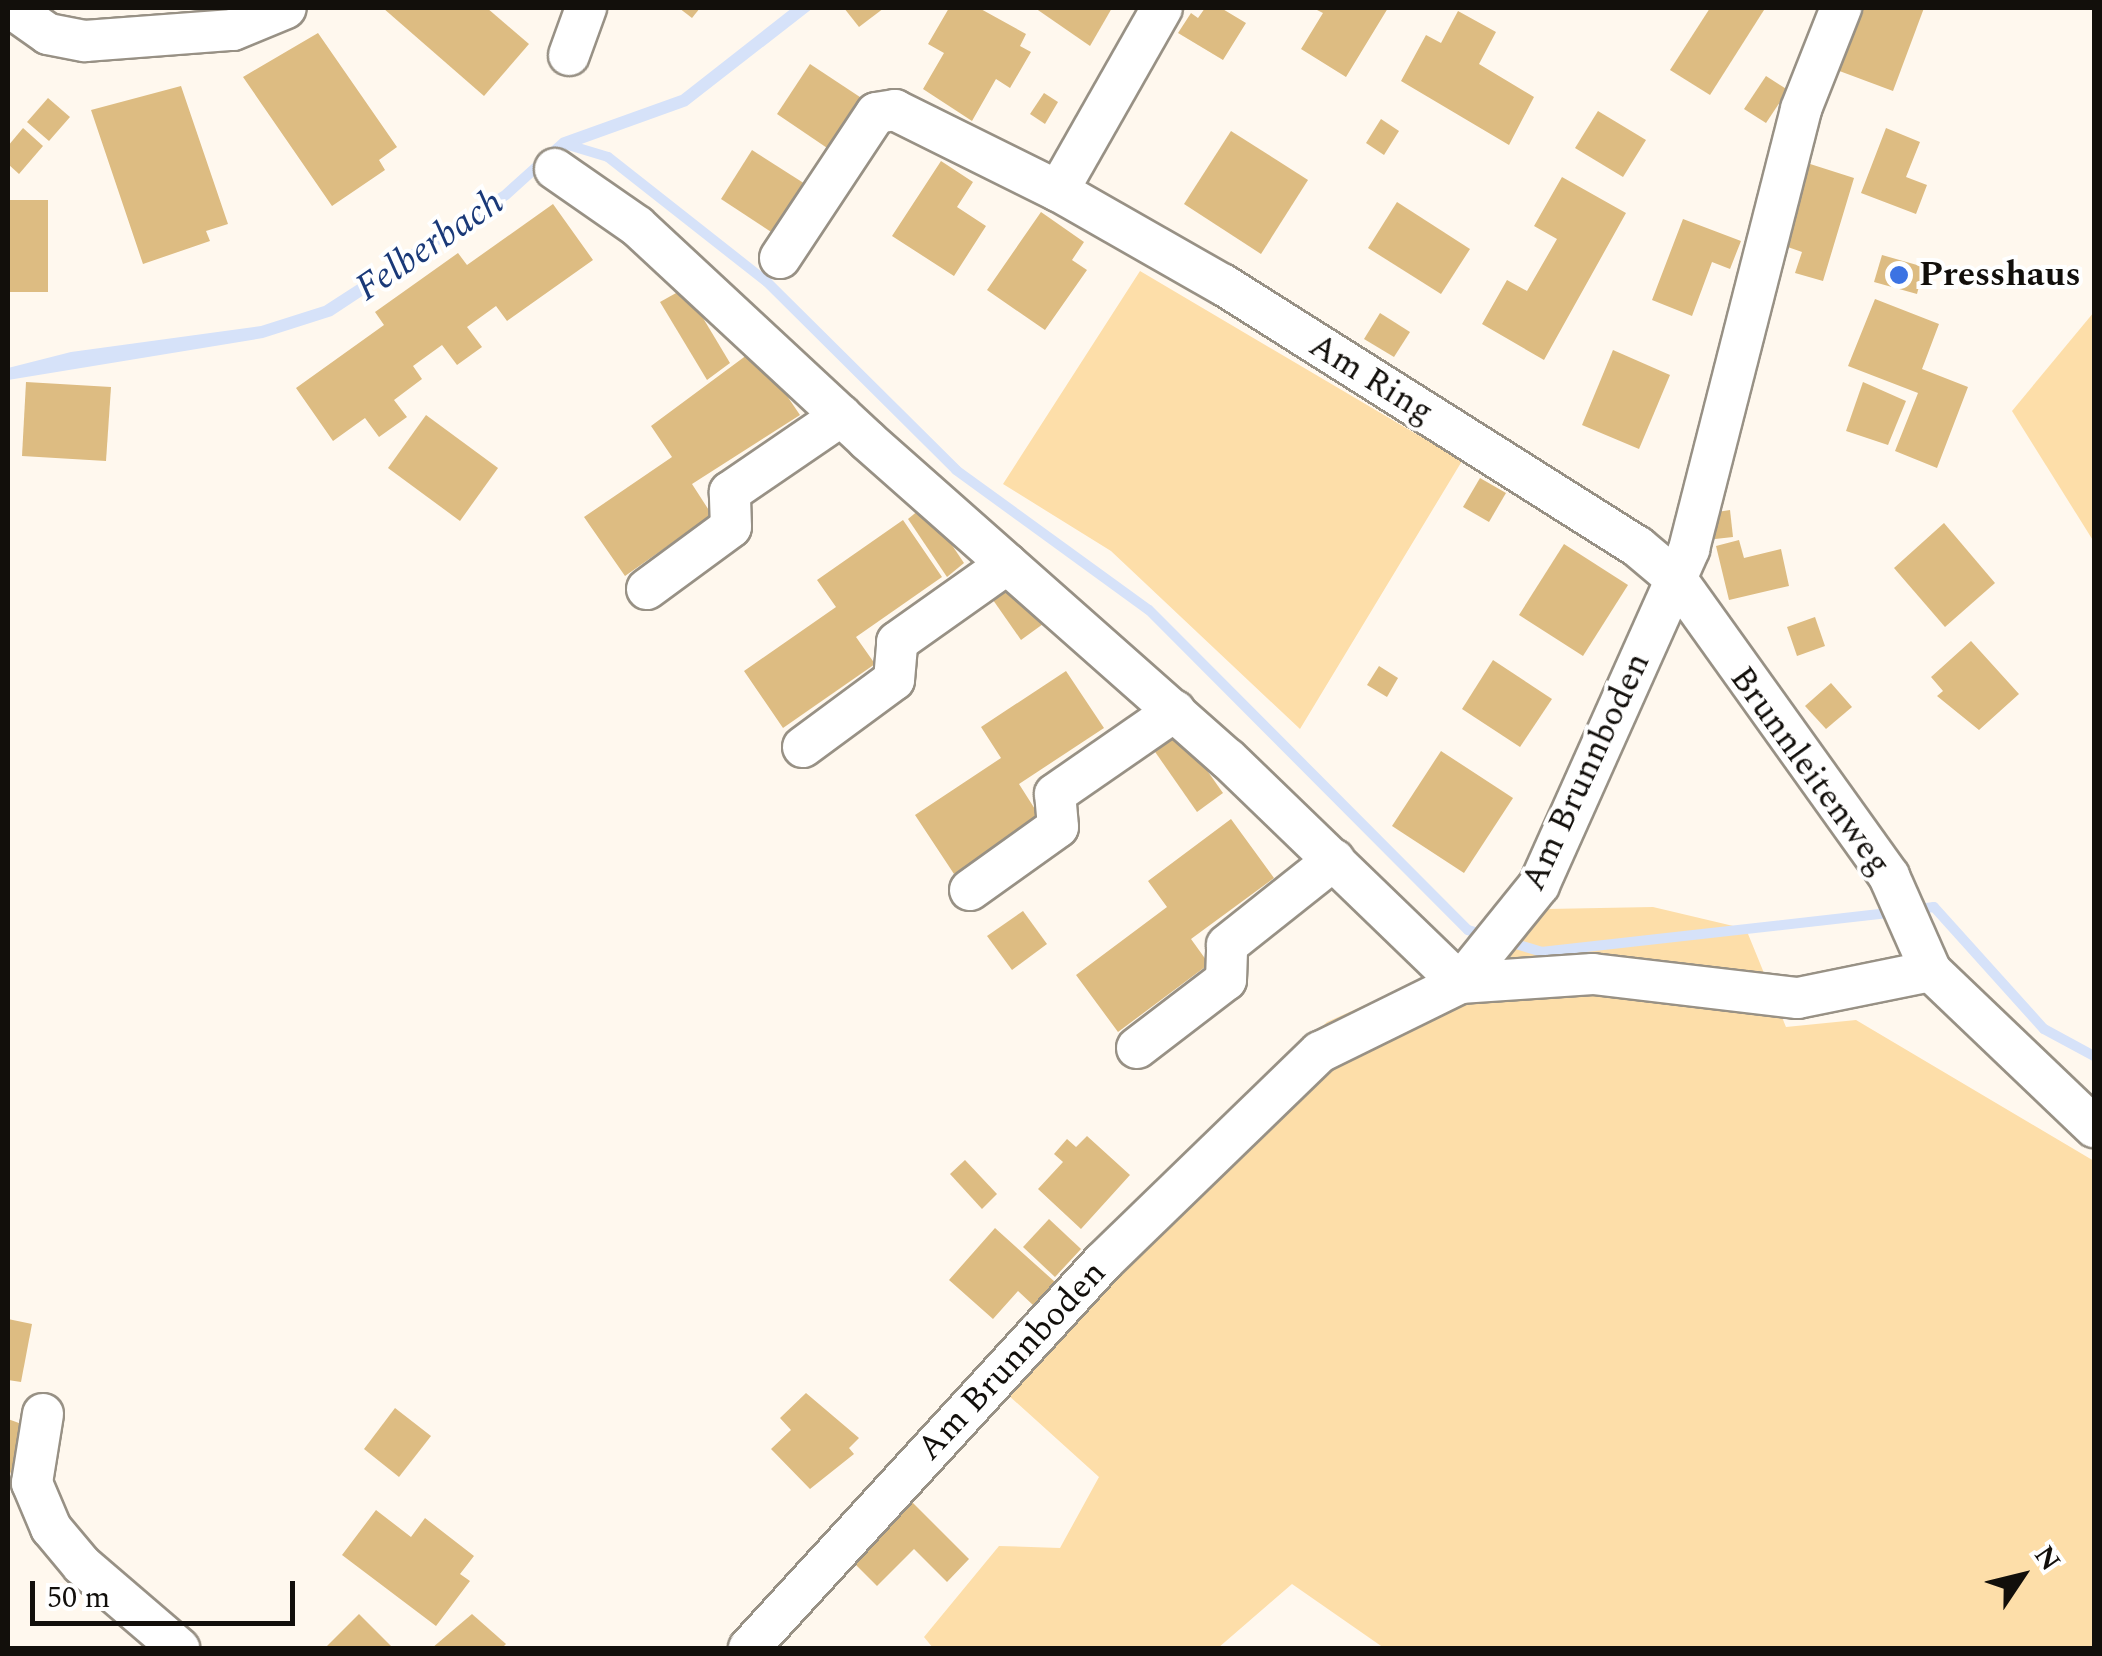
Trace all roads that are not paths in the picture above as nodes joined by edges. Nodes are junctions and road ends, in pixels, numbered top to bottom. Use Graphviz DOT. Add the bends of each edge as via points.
graph roads {
  1 [pos="12,8"];
  2 [pos="286,8"];
  3 [pos="586,8"];
  4 [pos="1162,8"];
  5 [pos="1841,8"];
  6 [pos="570,55"];
  7 [pos="555,170"];
  8 [pos="1058,191"];
  9 [pos="780,258"];
  10 [pos="840,416"];
  11 [pos="1008,564"];
  12 [pos="1676,579"];
  13 [pos="648,589"];
  14 [pos="1175,712"];
  15 [pos="803,747"];
  16 [pos="1334,860"];
  17 [pos="970,890"];
  18 [pos="1470,970"];
  19 [pos="1931,970"];
  20 [pos="1137,1048"];
  21 [pos="2094,1127"];
  22 [pos="43,1414"];
  23 [pos="178,1648"];
  24 [pos="749,1648"];
  1 -- 2 [label="street" via="48,34 85,40 232,30"];
  3 -- 6 [label="street"];
  4 -- 8 [label="street"];
  5 -- 12 [label="street, Am Brunnboden" via="1801,110"];
  7 -- 10 [label="street" via="637,226"];
  8 -- 9 [label="street, Am Ring" via="894,110 876,112"];
  8 -- 12 [label="street, Am Ring" via="1223,285 1638,547"];
  10 -- 11 [label="street"];
  10 -- 13 [label="street" via="730,492 731,528"];
  11 -- 14 [label="street"];
  11 -- 15 [label="street" via="897,642 894,680"];
  12 -- 18 [label="street, Am Brunnboden" via="1539,885"];
  12 -- 19 [label="street, Brunnleitenweg" via="1894,888"];
  14 -- 16 [label="street"];
  14 -- 17 [label="street" via="1054,794 1058,827"];
  16 -- 18 [label="street"];
  16 -- 20 [label="street" via="1227,944 1226,980"];
  18 -- 19 [label="street" via="1593,974 1798,998"];
  18 -- 24 [label="street, Am Brunnboden" via="1320,1052 1102,1262"];
  19 -- 21 [label="street, Brunnleitenweg"];
  22 -- 23 [label="street" via="32,1483 51,1528 82,1565"];
}
